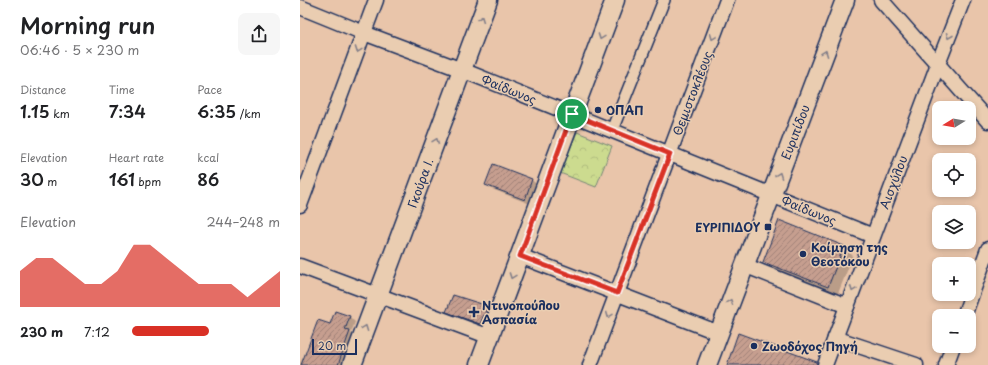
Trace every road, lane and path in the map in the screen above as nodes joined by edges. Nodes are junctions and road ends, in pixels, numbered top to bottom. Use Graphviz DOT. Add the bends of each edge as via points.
graph roads {
  1 [pos="376,0"];
  2 [pos="488,0"];
  3 [pos="615,0"];
  4 [pos="664,0"];
  5 [pos="727,0"];
  6 [pos="845,0"];
  7 [pos="881,0"];
  8 [pos="963,0"];
  9 [pos="300,6"];
  10 [pos="364,33"];
  11 [pos="938,64"];
  12 [pos="462,70"];
  13 [pos="572,114"];
  14 [pos="988,121"];
  15 [pos="612,130"];
  16 [pos="670,154"];
  17 [pos="771,194"];
  18 [pos="300,206"];
  19 [pos="873,236"];
  20 [pos="988,249"];
  21 [pos="520,256"];
  22 [pos="744,265"];
  23 [pos="300,266"];
  24 [pos="617,293"];
  25 [pos="378,295"];
  26 [pos="847,306"];
  27 [pos="967,309"];
  28 [pos="719,333"];
  29 [pos="490,337"];
  30 [pos="835,338"];
  31 [pos="950,353"];
  32 [pos="352,365"];
  33 [pos="479,365"];
  34 [pos="590,365"];
  35 [pos="707,365"];
  36 [pos="825,365"];
  37 [pos="916,365"];
  38 [pos="946,365"];
  1 -- 10 [label="street"];
  12 -- 2 [label="street, Γκούρα Ι., one-way"];
  3 -- 13 [label="street, one-way"];
  4 -- 15 [label="street"];
  5 -- 16 [label="street, Θεμιστοκλέους, one-way"];
  17 -- 6 [label="street, Ευριπίδου, one-way"];
  7 -- 11 [label="street"];
  8 -- 11 [label="street, Αισχύλου, one-way"];
  9 -- 10 [label="street, Φαίδωνος"];
  10 -- 12 [label="street, Φαίδωνος"];
  10 -- 18 [label="street, one-way"];
  11 -- 14 [label="street"];
  11 -- 19 [label="street, Αισχύλου"];
  12 -- 13 [label="street, Φαίδωνος"];
  25 -- 12 [label="street, Γκούρα Ι., one-way"];
  13 -- 15 [label="street, Φαίδωνος"];
  13 -- 21 [label="street"];
  15 -- 16 [label="street, Φαίδωνος"];
  16 -- 17 [label="street, Φαίδωνος"];
  16 -- 24 [label="street, Θεμιστοκλέους"];
  17 -- 19 [label="street, Φαίδωνος"];
  17 -- 22 [label="street, Ευριπίδου"];
  19 -- 26 [label="street, Αισχύλου, one-way"];
  20 -- 27 [label="street"];
  21 -- 24 [label="street"];
  21 -- 29 [label="street, one-way"];
  22 -- 26 [label="street"];
  28 -- 22 [label="street, Ευριπίδου, one-way"];
  23 -- 25 [label="street"];
  24 -- 28 [label="street"];
  24 -- 34 [label="street, Θεμιστοκλέους, one-way"];
  25 -- 29 [label="street"];
  32 -- 25 [label="street, Γκούρα Ι., one-way"];
  26 -- 30 [label="street, Αισχύλου"];
  28 -- 35 [label="street, Ευριπίδου"];
  29 -- 33 [label="street"];
  30 -- 36 [label="street, Αισχύλου"];
  30 -- 37 [label="street"];
  31 -- 38 [label="street"];
}
